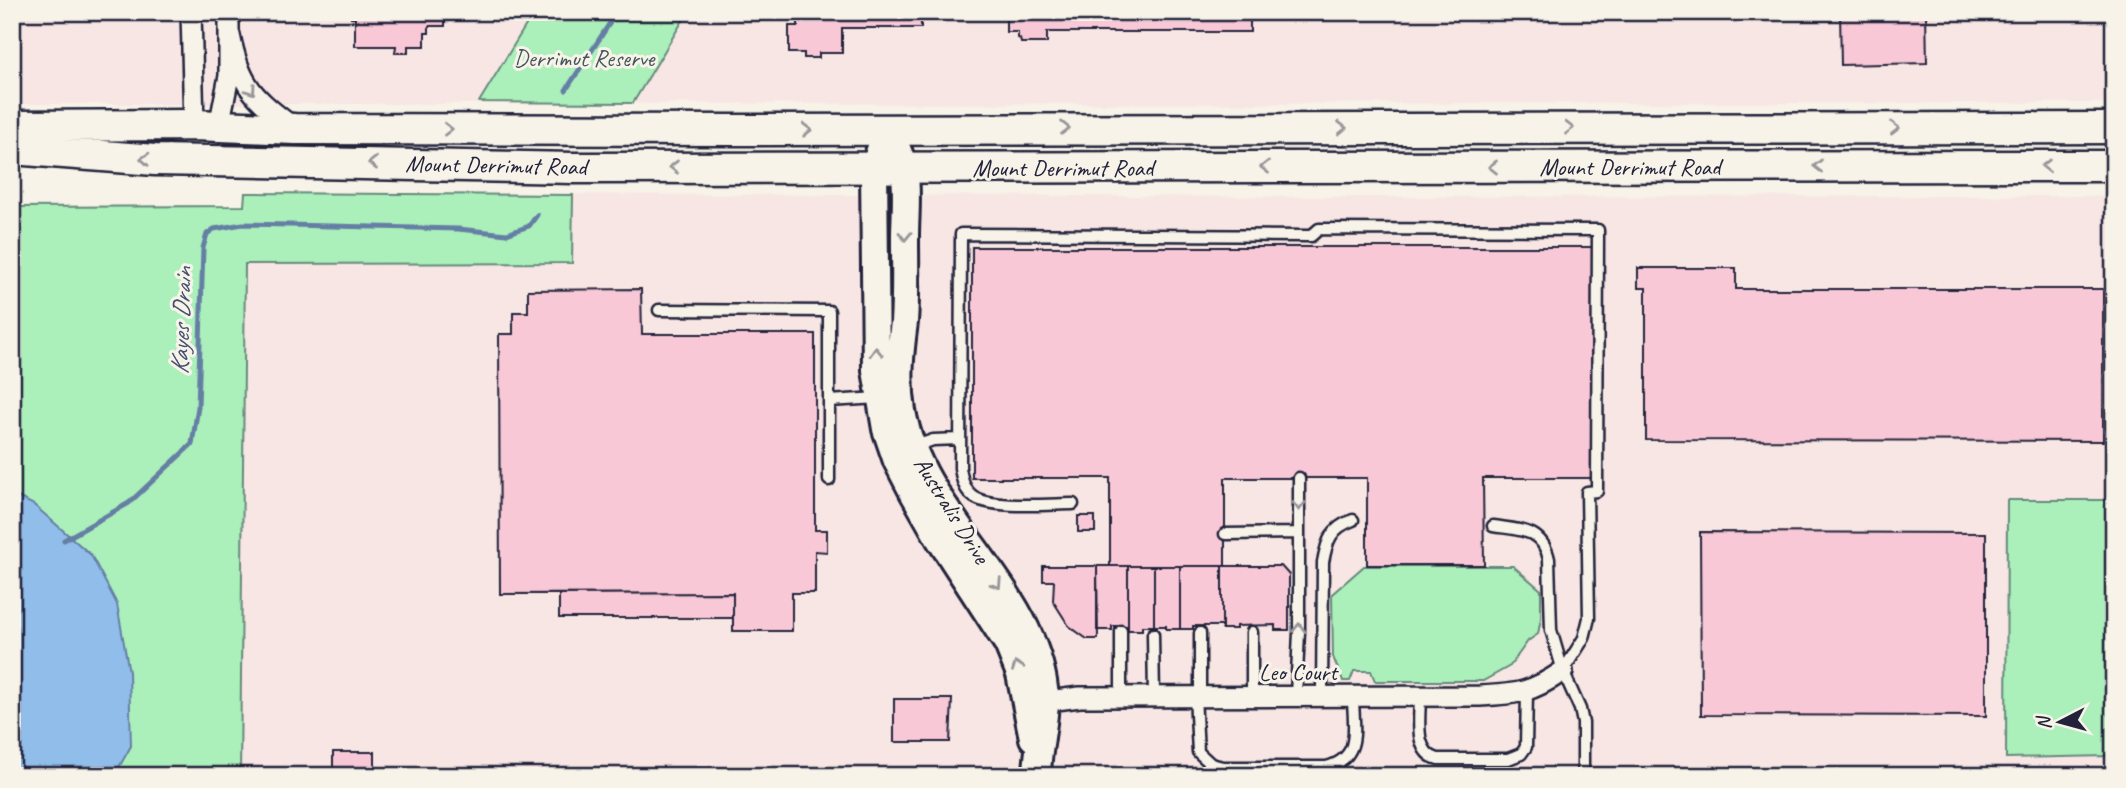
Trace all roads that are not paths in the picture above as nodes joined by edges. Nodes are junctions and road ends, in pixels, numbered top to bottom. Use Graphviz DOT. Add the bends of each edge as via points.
graph roads {
  1 [pos="191,12"];
  2 [pos="229,12"];
  3 [pos="230,35"];
  4 [pos="206,125"];
  5 [pos="12,126"];
  6 [pos="2114,128"];
  7 [pos="295,129"];
  8 [pos="888,129"];
  9 [pos="12,149"];
  10 [pos="205,162"];
  11 [pos="2114,166"];
  12 [pos="874,167"];
  13 [pos="904,168"];
  14 [pos="659,310"];
  15 [pos="890,397"];
  16 [pos="829,401"];
  17 [pos="960,439"];
  18 [pos="904,451"];
  19 [pos="1299,478"];
  20 [pos="828,480"];
  21 [pos="1073,504"];
  22 [pos="1353,520"];
  23 [pos="1493,526"];
  24 [pos="1299,533"];
  25 [pos="1225,534"];
  26 [pos="1121,631"];
  27 [pos="1252,632"];
  28 [pos="1200,633"];
  29 [pos="1153,634"];
  30 [pos="1563,671"];
  31 [pos="1527,691"];
  32 [pos="1198,696"];
  33 [pos="1252,696"];
  34 [pos="1296,696"];
  35 [pos="1322,696"];
  36 [pos="1353,696"];
  37 [pos="1420,696"];
  38 [pos="1121,697"];
  39 [pos="1154,697"];
  40 [pos="1036,702"];
  41 [pos="1037,766"];
  42 [pos="1583,776"];
  1 -- 4 [label="street"];
  2 -- 3 [label="street"];
  3 -- 4 [label="street" via="229,76"];
  3 -- 7 [label="street, one-way" via="235,63 251,92"];
  4 -- 5 [label="main road, Mount Derrimut Road"];
  4 -- 7 [label="main road, Mount Derrimut Road"];
  4 -- 10 [label="main road"];
  8 -- 6 [label="main road, Mount Derrimut Road, one-way"];
  7 -- 8 [label="main road, Mount Derrimut Road, one-way"];
  8 -- 12 [label="street"];
  8 -- 13 [label="street"];
  10 -- 9 [label="main road, Mount Derrimut Road, one-way"];
  12 -- 10 [label="main road, Mount Derrimut Road, one-way"];
  11 -- 13 [label="main road, Mount Derrimut Road, one-way"];
  12 -- 13 [label="main road, Mount Derrimut Road"];
  15 -- 12 [label="street, Australis Drive, one-way" via="875,323"];
  13 -- 15 [label="street, Australis Drive, one-way" via="905,303"];
  14 -- 16 [label="lane" via="829,311"];
  15 -- 16 [label="lane"];
  15 -- 18 [label="street, Australis Drive" via="886,429"];
  16 -- 20 [label="lane"];
  17 -- 18 [label="lane" via="933,440"];
  17 -- 21 [label="lane" via="961,477 973,496 992,503"];
  17 -- 30 [label="lane" via="961,234 1311,236 1319,229 1598,230 1597,491 1587,492 1589,618 1584,638"];
  18 -- 40 [label="street, Australis Drive" via="912,492 1008,644"];
  19 -- 24 [label="lane, one-way"];
  22 -- 35 [label="lane" via="1334,530 1323,562"];
  23 -- 30 [label="lane" via="1528,531 1546,547 1550,629"];
  24 -- 25 [label="lane"];
  34 -- 24 [label="lane, one-way"];
  26 -- 38 [label="lane"];
  27 -- 33 [label="lane"];
  28 -- 32 [label="lane"];
  29 -- 39 [label="lane"];
  30 -- 31 [label="street, Leo Court"];
  30 -- 42 [label="lane" via="1583,723"];
  31 -- 37 [label="street, Leo Court"];
  31 -- 37 [label="lane" via="1526,747 1508,759 1429,757 1420,737"];
  32 -- 33 [label="street, Leo Court"];
  32 -- 36 [label="lane" via="1198,752 1211,764 1313,767 1337,764 1352,748"];
  32 -- 39 [label="street, Leo Court"];
  33 -- 34 [label="street, Leo Court"];
  34 -- 35 [label="street, Leo Court"];
  35 -- 36 [label="street, Leo Court"];
  36 -- 37 [label="street, Leo Court"];
  38 -- 39 [label="street, Leo Court"];
  38 -- 40 [label="street, Leo Court"];
  40 -- 41 [label="street, Australis Drive"];
}
